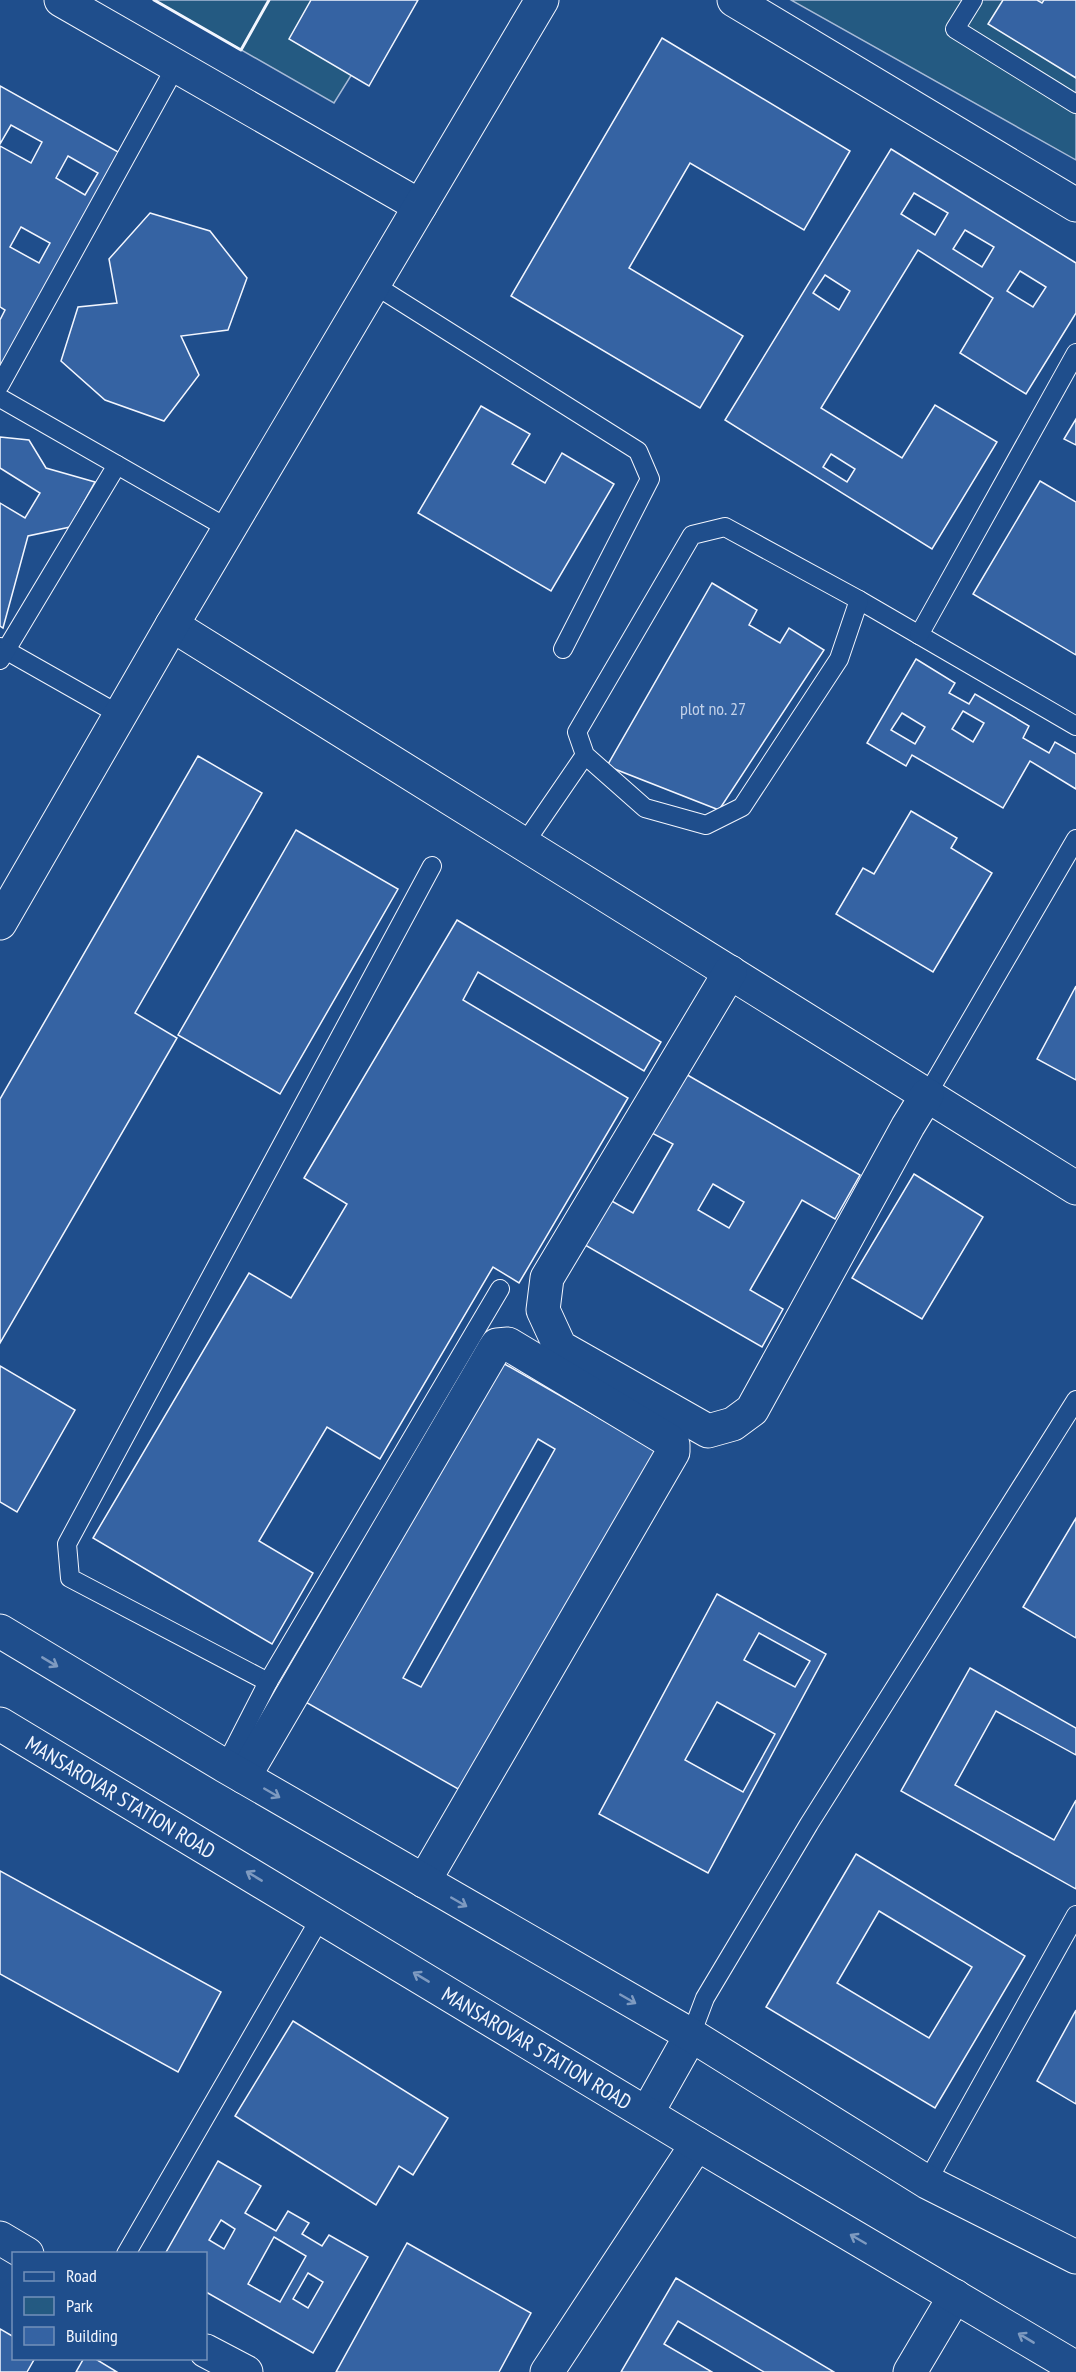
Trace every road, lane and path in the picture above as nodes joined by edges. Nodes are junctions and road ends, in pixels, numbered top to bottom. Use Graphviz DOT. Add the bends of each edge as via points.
graph roads {
  1 [pos="61,0"];
  2 [pos="542,0"];
  3 [pos="734,0"];
  4 [pos="973,0"];
  5 [pos="176,66"];
  6 [pos="1076,104"];
  7 [pos="1076,205"];
  8 [pos="420,206"];
  9 [pos="374,284"];
  10 [pos="1076,353"];
  11 [pos="0,385"];
  12 [pos="0,398"];
  13 [pos="117,465"];
  14 [pos="229,529"];
  15 [pos="859,600"];
  16 [pos="172,625"];
  17 [pos="919,635"];
  18 [pos="563,649"];
  19 [pos="2,652"];
  20 [pos="120,715"];
  21 [pos="1076,726"];
  22 [pos="585,755"];
  23 [pos="1076,839"];
  24 [pos="524,844"];
  25 [pos="432,866"];
  26 [pos="0,923"];
  27 [pos="730,972"];
  28 [pos="927,1095"];
  29 [pos="1076,1188"];
  30 [pos="500,1288"];
  31 [pos="1076,1400"];
  32 [pos="0,1632"];
  33 [pos="268,1682"];
  34 [pos="0,1724"];
  35 [pos="234,1771"];
  36 [pos="424,1881"];
  37 [pos="1076,1915"];
  38 [pos="321,1917"];
  39 [pos="691,2035"];
  40 [pos="648,2113"];
  41 [pos="697,2144"];
  42 [pos="927,2182"];
  43 [pos="0,2238"];
  44 [pos="25,2252"];
  45 [pos="127,2252"];
  46 [pos="1076,2257"];
  47 [pos="955,2296"];
  48 [pos="207,2352"];
  49 [pos="1076,2368"];
  50 [pos="246,2372"];
  51 [pos="547,2372"];
  52 [pos="910,2372"];
  1 -- 5 [label="street"];
  2 -- 8 [label="street"];
  3 -- 7 [label="street"];
  4 -- 6 [label="lane" via="955,29"];
  5 -- 8 [label="street"];
  5 -- 11 [label="lane"];
  8 -- 9 [label="street"];
  9 -- 14 [label="street"];
  9 -- 18 [label="lane" via="638,451 650,479"];
  10 -- 17 [label="lane"];
  12 -- 13 [label="lane"];
  13 -- 14 [label="lane"];
  13 -- 19 [label="lane"];
  14 -- 16 [label="street"];
  15 -- 17 [label="lane"];
  15 -- 22 [label="lane" via="839,659 742,807 706,825 645,808"];
  15 -- 22 [label="lane" via="725,527 692,535 577,732"];
  16 -- 20 [label="street"];
  16 -- 24 [label="street"];
  17 -- 21 [label="lane"];
  19 -- 20 [label="lane"];
  20 -- 26 [label="street"];
  22 -- 24 [label="lane"];
  23 -- 28 [label="lane"];
  24 -- 27 [label="street"];
  25 -- 33 [label="lane" via="67,1544 70,1578"];
  27 -- 28 [label="street"];
  27 -- 28 [label="street" via="546,1278 543,1310 560,1347 708,1431 733,1424 752,1410"];
  28 -- 29 [label="street"];
  30 -- 33 [label="lane"];
  31 -- 39 [label="lane" via="809,1824 705,1998"];
  32 -- 35 [label="street, one-way"];
  33 -- 35 [label="lane"];
  38 -- 34 [label="street, MANSAROVAR STATION ROAD, one-way"];
  35 -- 36 [label="street, one-way"];
  35 -- 36 [label="street" via="284,1705 493,1351 508,1344 668,1440 673,1452"];
  36 -- 39 [label="street, one-way"];
  37 -- 42 [label="lane"];
  40 -- 38 [label="street, MANSAROVAR STATION ROAD, one-way"];
  38 -- 45 [label="lane"];
  39 -- 40 [label="street"];
  39 -- 42 [label="street"];
  40 -- 41 [label="street, MANSAROVAR STATION ROAD"];
  47 -- 41 [label="street, MANSAROVAR STATION ROAD, one-way"];
  41 -- 51 [label="street"];
  42 -- 46 [label="street"];
  43 -- 44 [label="street"];
  49 -- 47 [label="street, MANSAROVAR STATION ROAD, one-way"];
  47 -- 52 [label="street"];
  48 -- 50 [label="street"];
}
